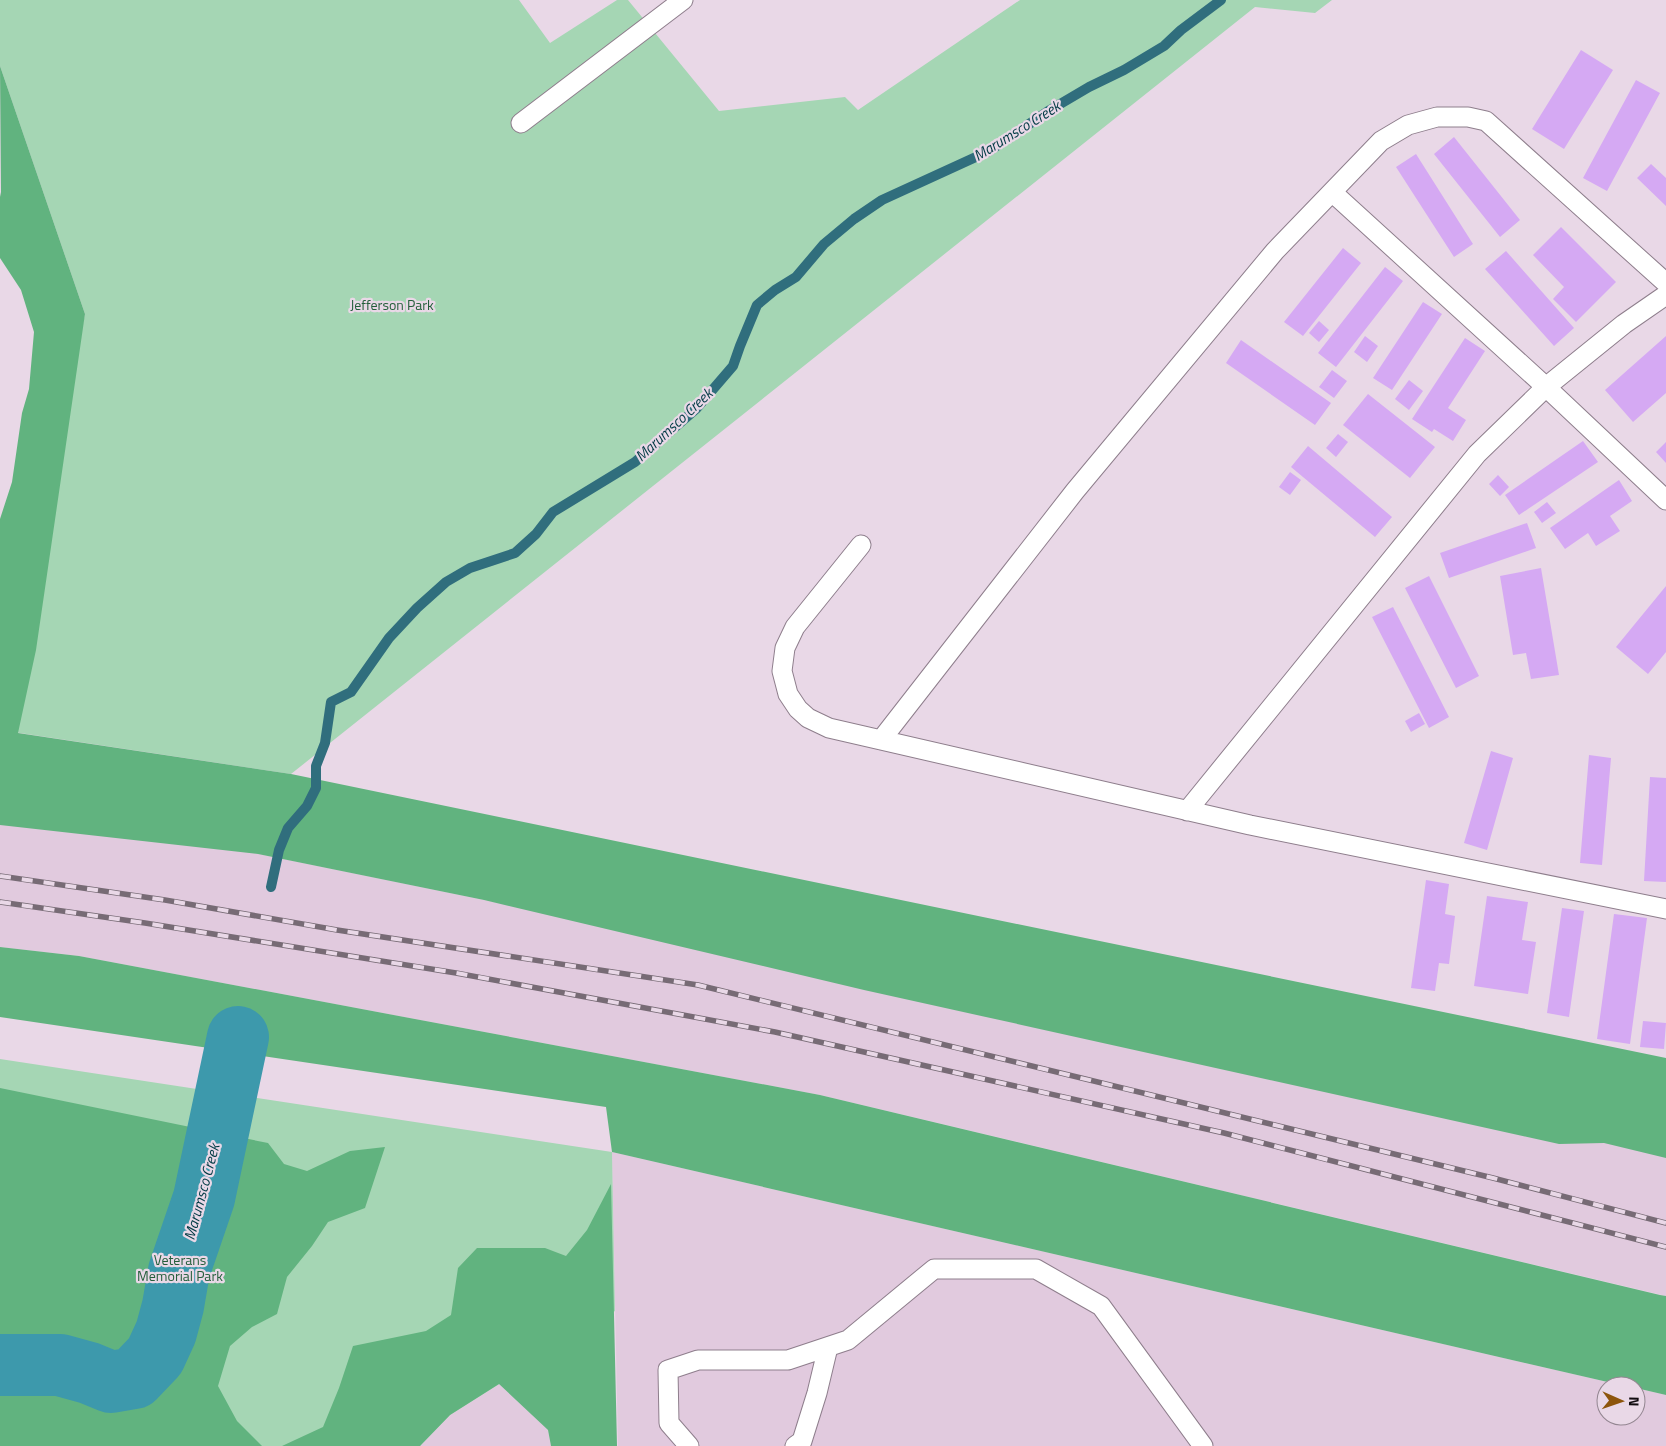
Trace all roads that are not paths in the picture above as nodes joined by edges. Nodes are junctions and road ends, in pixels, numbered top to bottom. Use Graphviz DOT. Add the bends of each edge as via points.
graph roads {
  1 [pos="683,0"];
  2 [pos="521,123"];
  3 [pos="1332,192"];
  4 [pos="1666,283"];
  5 [pos="1666,295"];
  6 [pos="1546,387"];
  7 [pos="1666,500"];
  8 [pos="861,545"];
  9 [pos="881,740"];
  10 [pos="1187,811"];
  11 [pos="1666,909"];
  12 [pos="828,1347"];
  13 [pos="689,1446"];
  14 [pos="795,1446"];
  15 [pos="1203,1446"];
  1 -- 2 [label="lane"];
  3 -- 4 [label="lane" via="1381,141 1408,125 1437,117 1468,117 1486,121"];
  3 -- 6 [label="lane"];
  3 -- 9 [label="lane" via="1276,251 1075,491"];
  5 -- 6 [label="lane" via="1624,324"];
  6 -- 7 [label="lane"];
  6 -- 10 [label="lane" via="1477,454"];
  8 -- 9 [label="lane" via="795,628 784,648 782,671 788,694 808,718 829,728"];
  9 -- 10 [label="lane"];
  10 -- 11 [label="lane"];
  12 -- 13 [label="lane" via="788,1360 698,1360 668,1370 669,1424"];
  12 -- 14 [label="lane" via="802,1441"];
  12 -- 15 [label="lane" via="848,1340 934,1269 1036,1269 1101,1306"];
}
